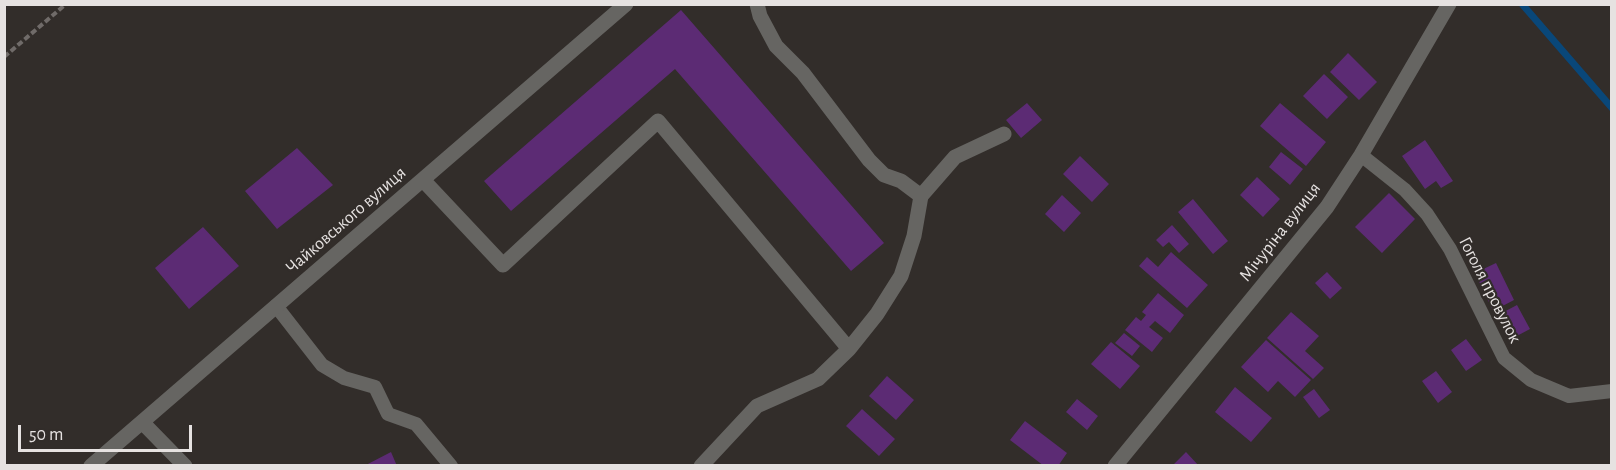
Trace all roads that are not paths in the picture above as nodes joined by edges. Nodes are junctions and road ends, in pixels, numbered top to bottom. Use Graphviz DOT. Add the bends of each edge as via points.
graph roads {
  1 [pos="626,4"];
  2 [pos="757,4"];
  3 [pos="1449,4"];
  4 [pos="1004,134"];
  5 [pos="1361,155"];
  6 [pos="423,180"];
  7 [pos="921,196"];
  8 [pos="276,306"];
  9 [pos="849,349"];
  10 [pos="1611,392"];
  11 [pos="142,422"];
  12 [pos="91,465"];
  13 [pos="185,465"];
  14 [pos="451,465"];
  15 [pos="701,465"];
  16 [pos="1115,465"];
  1 -- 6 [label="street, Чайковського вулиця"];
  2 -- 7 [label="street" via="776,46 802,73 869,160 884,175 901,181"];
  3 -- 5 [label="street, Мічуріна вулиця"];
  4 -- 7 [label="street" via="955,157"];
  5 -- 10 [label="lane, Гоголя провулок" via="1427,214 1450,249 1504,358 1532,380 1569,396"];
  5 -- 16 [label="street, Мічуріна вулиця" via="1327,207"];
  6 -- 8 [label="street, Чайковського вулиця"];
  6 -- 9 [label="street" via="503,266 658,121"];
  7 -- 9 [label="street" via="901,276"];
  8 -- 11 [label="street, Чайковського вулиця"];
  8 -- 14 [label="lane" via="322,365 344,378 375,387 388,414 416,423"];
  9 -- 15 [label="street" via="818,379 757,406"];
  11 -- 12 [label="street, Чайковського вулиця"];
  11 -- 13 [label="street"];
}
